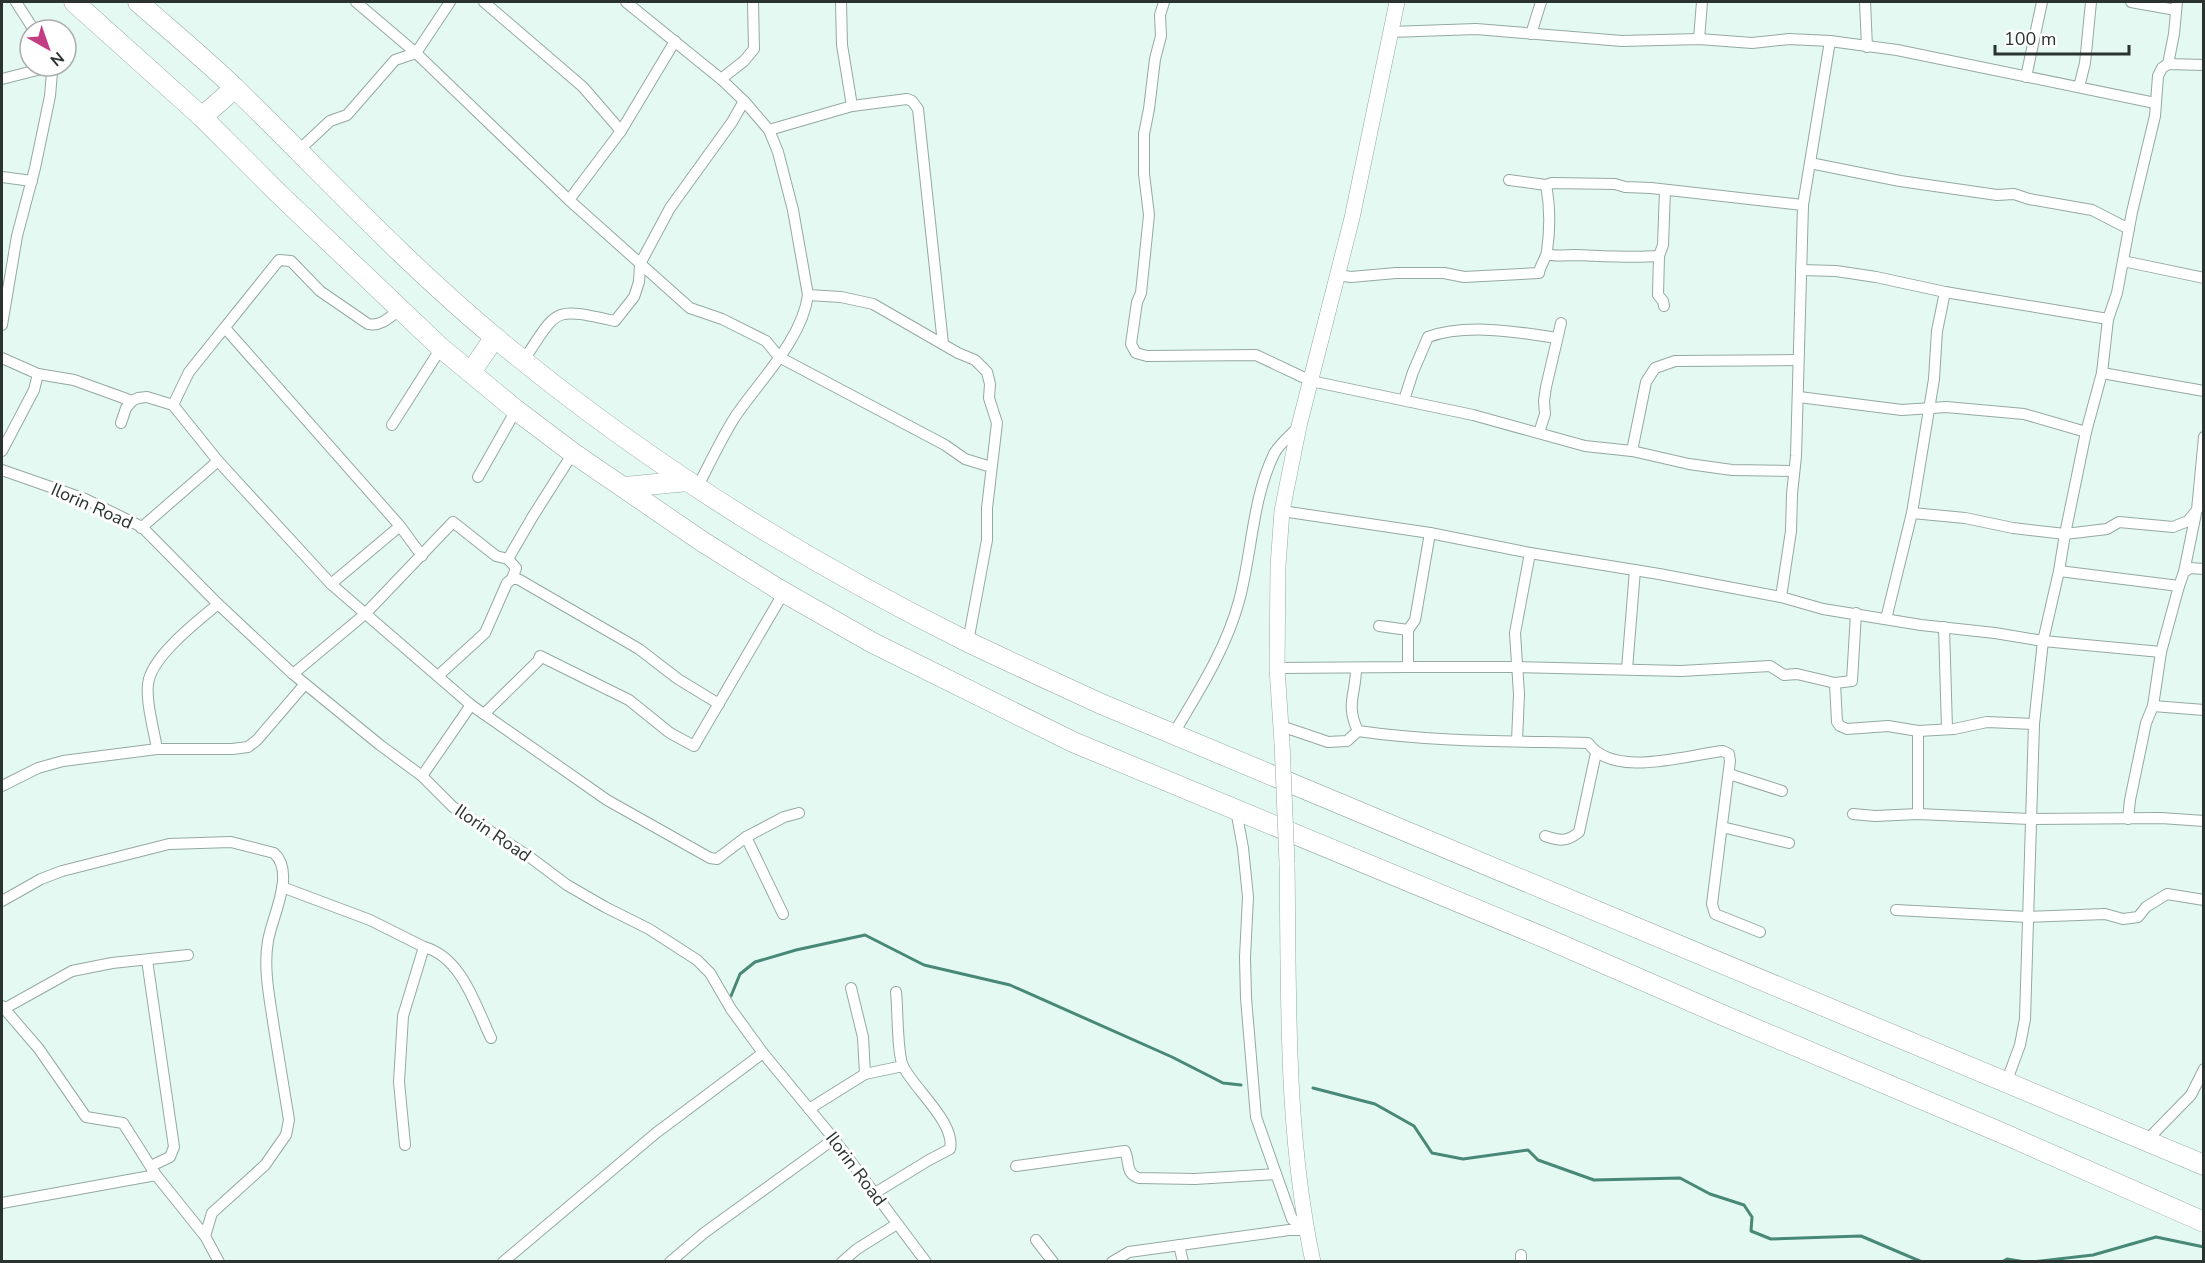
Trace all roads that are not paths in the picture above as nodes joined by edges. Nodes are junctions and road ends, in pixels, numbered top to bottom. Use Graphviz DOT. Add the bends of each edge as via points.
graph roads {
  1 [pos="16,2"];
  2 [pos="74,2"];
  3 [pos="138,2"];
  4 [pos="356,2"];
  5 [pos="450,2"];
  6 [pos="484,2"];
  7 [pos="626,2"];
  8 [pos="753,2"];
  9 [pos="841,2"];
  10 [pos="1164,2"];
  11 [pos="1396,2"];
  12 [pos="1541,2"];
  13 [pos="1702,2"];
  14 [pos="1865,2"];
  15 [pos="2042,2"];
  16 [pos="2091,2"];
  17 [pos="2130,2"];
  18 [pos="2177,6"];
  19 [pos="26,18"];
  20 [pos="1390,32"];
  21 [pos="1531,34"];
  22 [pos="1699,39"];
  23 [pos="675,41"];
  24 [pos="1830,41"];
  25 [pos="1867,46"];
  26 [pos="416,53"];
  27 [pos="2168,64"];
  28 [pos="2204,65"];
  29 [pos="18,74"];
  30 [pos="2026,77"];
  31 [pos="2,78"];
  32 [pos="52,78"];
  33 [pos="721,79"];
  34 [pos="2079,87"];
  35 [pos="235,88"];
  36 [pos="744,101"];
  37 [pos="2156,103"];
  38 [pos="852,106"];
  39 [pos="202,117"];
  40 [pos="621,130"];
  41 [pos="769,130"];
  42 [pos="297,151"];
  43 [pos="1810,163"];
  44 [pos="2,177"];
  45 [pos="1509,180"];
  46 [pos="32,181"];
  47 [pos="1546,185"];
  48 [pos="1665,190"];
  49 [pos="569,200"];
  50 [pos="1803,205"];
  51 [pos="2129,229"];
  52 [pos="1547,254"];
  53 [pos="1659,256"];
  54 [pos="2123,261"];
  55 [pos="640,264"];
  56 [pos="1801,270"];
  57 [pos="1338,275"];
  58 [pos="2204,278"];
  59 [pos="1945,292"];
  60 [pos="808,296"];
  61 [pos="1664,306"];
  62 [pos="400,309"];
  63 [pos="2108,319"];
  64 [pos="1561,323"];
  65 [pos="2,325"];
  66 [pos="225,328"];
  67 [pos="495,337"];
  68 [pos="1557,338"];
  69 [pos="943,344"];
  70 [pos="441,348"];
  71 [pos="780,357"];
  72 [pos="2,358"];
  73 [pos="1798,360"];
  74 [pos="524,361"];
  75 [pos="471,372"];
  76 [pos="2102,372"];
  77 [pos="38,375"];
  78 [pos="1311,381"];
  79 [pos="2204,391"];
  80 [pos="1799,397"];
  81 [pos="132,400"];
  82 [pos="1404,400"];
  83 [pos="173,405"];
  84 [pos="1928,408"];
  85 [pos="516,410"];
  86 [pos="122,423"];
  87 [pos="392,425"];
  88 [pos="1299,426"];
  89 [pos="2086,432"];
  90 [pos="1539,433"];
  91 [pos="2204,437"];
  92 [pos="2,451"];
  93 [pos="1632,451"];
  94 [pos="573,453"];
  95 [pos="218,461"];
  96 [pos="991,467"];
  97 [pos="2,470"];
  98 [pos="1794,471"];
  99 [pos="478,477"];
  100 [pos="693,483"];
  101 [pos="624,487"];
  102 [pos="2200,498"];
  103 [pos="2197,510"];
  104 [pos="1282,511"];
  105 [pos="1912,513"];
  106 [pos="400,526"];
  107 [pos="141,528"];
  108 [pos="1430,533"];
  109 [pos="2065,534"];
  110 [pos="1530,553"];
  111 [pos="422,556"];
  112 [pos="508,559"];
  113 [pos="2204,569"];
  114 [pos="1635,570"];
  115 [pos="2059,571"];
  116 [pos="2184,572"];
  117 [pos="512,579"];
  118 [pos="331,584"];
  119 [pos="2179,586"];
  120 [pos="784,592"];
  121 [pos="1781,597"];
  122 [pos="218,604"];
  123 [pos="365,614"];
  124 [pos="1856,614"];
  125 [pos="1886,619"];
  126 [pos="1379,626"];
  127 [pos="1944,627"];
  128 [pos="1408,630"];
  129 [pos="2043,641"];
  130 [pos="968,642"];
  131 [pos="2161,652"];
  132 [pos="1404,667"];
  133 [pos="1515,667"];
  134 [pos="1277,668"];
  135 [pos="1356,668"];
  136 [pos="1628,669"];
  137 [pos="293,674"];
  138 [pos="439,675"];
  139 [pos="1835,683"];
  140 [pos="305,684"];
  141 [pos="718,704"];
  142 [pos="471,705"];
  143 [pos="2154,706"];
  144 [pos="2204,710"];
  145 [pos="484,714"];
  146 [pos="2034,724"];
  147 [pos="1281,726"];
  148 [pos="1947,729"];
  149 [pos="1358,731"];
  150 [pos="1918,731"];
  151 [pos="1174,733"];
  152 [pos="1517,741"];
  153 [pos="157,749"];
  154 [pos="1596,753"];
  155 [pos="1729,774"];
  156 [pos="422,776"];
  157 [pos="2,786"];
  158 [pos="1782,791"];
  159 [pos="1236,810"];
  160 [pos="799,813"];
  161 [pos="1853,814"];
  162 [pos="1918,814"];
  163 [pos="2030,819"];
  164 [pos="2128,819"];
  165 [pos="2204,821"];
  166 [pos="1722,827"];
  167 [pos="1545,836"];
  168 [pos="746,837"];
  169 [pos="1789,843"];
  170 [pos="282,887"];
  171 [pos="2204,900"];
  172 [pos="2,901"];
  173 [pos="1896,910"];
  174 [pos="783,914"];
  175 [pos="2028,917"];
  176 [pos="1760,932"];
  177 [pos="424,947"];
  178 [pos="188,955"];
  179 [pos="147,960"];
  180 [pos="851,988"];
  181 [pos="896,992"];
  182 [pos="2,1008"];
  183 [pos="491,1038"];
  184 [pos="763,1053"];
  185 [pos="903,1066"];
  186 [pos="2204,1069"];
  187 [pos="866,1074"];
  188 [pos="2006,1083"];
  189 [pos="809,1109"];
  190 [pos="834,1139"];
  191 [pos="2146,1140"];
  192 [pos="405,1145"];
  193 [pos="2204,1165"];
  194 [pos="1016,1166"];
  195 [pos="153,1170"];
  196 [pos="1276,1174"];
  197 [pos="875,1193"];
  198 [pos="2,1203"];
  199 [pos="2204,1222"];
  200 [pos="897,1224"];
  201 [pos="1306,1230"];
  202 [pos="205,1236"];
  203 [pos="1036,1240"];
  204 [pos="1179,1245"];
  205 [pos="219,1262"];
  206 [pos="503,1262"];
  207 [pos="670,1262"];
  208 [pos="842,1262"];
  209 [pos="926,1262"];
  210 [pos="1053,1262"];
  211 [pos="1112,1262"];
  212 [pos="1183,1262"];
  213 [pos="1313,1262"];
  1 -- 19 [label="street"];
  2 -- 39 [label="highway"];
  3 -- 35 [label="highway"];
  4 -- 26 [label="street"];
  5 -- 26 [label="street"];
  6 -- 40 [label="street" via="582,87"];
  7 -- 23 [label="street"];
  8 -- 33 [label="street" via="754,49"];
  9 -- 38 [label="street" via="842,45"];
  10 -- 78 [label="street" via="1144,134 1149,215 1131,344 1136,352 1147,356 1256,355"];
  11 -- 20 [label="main road"];
  12 -- 21 [label="street"];
  13 -- 22 [label="street"];
  14 -- 25 [label="street"];
  15 -- 30 [label="street"];
  16 -- 34 [label="street" via="2087,52"];
  17 -- 18 [label="street"];
  18 -- 27 [label="street"];
  20 -- 21 [label="street" via="1476,29"];
  20 -- 57 [label="main road"];
  21 -- 22 [label="street" via="1622,41"];
  22 -- 24 [label="street" via="1752,43 1789,39"];
  23 -- 33 [label="street"];
  23 -- 40 [label="street"];
  24 -- 25 [label="street"];
  24 -- 43 [label="street"];
  25 -- 30 [label="street"];
  26 -- 42 [label="street" via="395,60 347,115 330,121"];
  26 -- 49 [label="street"];
  27 -- 28 [label="street"];
  27 -- 37 [label="street" via="2158,76"];
  29 -- 31 [label="street"];
  30 -- 34 [label="street"];
  32 -- 46 [label="street"];
  33 -- 36 [label="street"];
  34 -- 37 [label="street"];
  35 -- 39 [label="highway"];
  35 -- 42 [label="highway"];
  36 -- 41 [label="street"];
  36 -- 55 [label="street" via="670,208"];
  37 -- 51 [label="street"];
  38 -- 41 [label="street"];
  38 -- 69 [label="street" via="907,99 918,109"];
  39 -- 62 [label="highway"];
  40 -- 49 [label="street"];
  41 -- 60 [label="street" via="794,210"];
  42 -- 67 [label="highway" via="398,250"];
  43 -- 50 [label="street"];
  43 -- 51 [label="street" via="2092,210"];
  44 -- 46 [label="street"];
  45 -- 47 [label="street"];
  46 -- 65 [label="street" via="17,236"];
  47 -- 48 [label="street" via="1615,184"];
  47 -- 52 [label="street"];
  48 -- 50 [label="street"];
  48 -- 53 [label="street"];
  49 -- 55 [label="street"];
  50 -- 56 [label="street"];
  51 -- 54 [label="street"];
  52 -- 53 [label="street"];
  52 -- 57 [label="street" via="1539,273 1464,277 1444,273"];
  53 -- 61 [label="street" via="1658,295"];
  54 -- 58 [label="street"];
  54 -- 63 [label="street"];
  55 -- 71 [label="street" via="690,308 765,341"];
  55 -- 74 [label="street" via="634,297 615,321 575,312 560,313"];
  56 -- 59 [label="street" via="1856,274"];
  56 -- 73 [label="street"];
  57 -- 78 [label="main road"];
  59 -- 63 [label="street"];
  59 -- 84 [label="street"];
  60 -- 69 [label="street" via="842,297 873,304"];
  60 -- 71 [label="street"];
  62 -- 66 [label="street" via="383,322 368,324 320,291 291,261 279,260"];
  62 -- 70 [label="highway"];
  63 -- 76 [label="street"];
  64 -- 68 [label="street"];
  66 -- 83 [label="street" via="189,372"];
  66 -- 106 [label="street"];
  67 -- 74 [label="highway"];
  67 -- 75 [label="highway"];
  68 -- 82 [label="street" via="1457,330 1428,337"];
  68 -- 90 [label="street"];
  69 -- 96 [label="street" via="975,360 987,372 989,398 997,423"];
  70 -- 75 [label="highway"];
  70 -- 87 [label="street"];
  71 -- 96 [label="street" via="945,445 964,459"];
  71 -- 100 [label="street"];
  72 -- 77 [label="street"];
  73 -- 80 [label="street"];
  73 -- 93 [label="street" via="1675,361 1655,368 1646,382"];
  74 -- 100 [label="highway" via="578,404"];
  75 -- 85 [label="highway"];
  76 -- 79 [label="street"];
  76 -- 89 [label="street"];
  77 -- 81 [label="street" via="74,380"];
  77 -- 92 [label="street"];
  78 -- 82 [label="street"];
  78 -- 88 [label="main road"];
  80 -- 84 [label="street" via="1902,410"];
  80 -- 98 [label="street"];
  81 -- 83 [label="street" via="147,397"];
  81 -- 86 [label="street"];
  82 -- 90 [label="street"];
  83 -- 95 [label="street"];
  84 -- 89 [label="street" via="2024,414"];
  84 -- 105 [label="street"];
  85 -- 94 [label="highway"];
  85 -- 99 [label="street"];
  88 -- 104 [label="main road"];
  88 -- 151 [label="street" via="1275,452 1264,483 1239,602 1224,643"];
  89 -- 109 [label="street"];
  90 -- 93 [label="street" via="1585,446"];
  91 -- 102 [label="street"];
  93 -- 98 [label="street" via="1732,470"];
  94 -- 101 [label="highway"];
  94 -- 112 [label="street"];
  95 -- 107 [label="street"];
  95 -- 118 [label="street"];
  96 -- 130 [label="street" via="987,540"];
  97 -- 107 [label="street, Ilorin Road" via="84,500"];
  98 -- 121 [label="street" via="1791,531"];
  100 -- 101 [label="highway"];
  100 -- 130 [label="highway" via="792,546"];
  101 -- 120 [label="highway"];
  102 -- 103 [label="street"];
  103 -- 109 [label="street" via="2188,521 2173,527 2119,522 2107,529"];
  103 -- 116 [label="street"];
  104 -- 108 [label="street"];
  104 -- 134 [label="main road"];
  105 -- 109 [label="street"];
  105 -- 125 [label="street"];
  106 -- 111 [label="street"];
  106 -- 118 [label="street"];
  107 -- 122 [label="street, Ilorin Road"];
  108 -- 110 [label="street"];
  108 -- 128 [label="street" via="1415,620"];
  109 -- 115 [label="street"];
  110 -- 114 [label="street"];
  110 -- 133 [label="street" via="1515,633"];
  111 -- 112 [label="street" via="453,522 496,556"];
  111 -- 123 [label="street"];
  112 -- 117 [label="street" via="516,568"];
  113 -- 116 [label="street" via="2190,568"];
  114 -- 121 [label="street"];
  114 -- 136 [label="street"];
  115 -- 119 [label="street"];
  115 -- 129 [label="street"];
  116 -- 119 [label="street"];
  117 -- 138 [label="street" via="485,633"];
  117 -- 141 [label="street" via="639,650"];
  118 -- 123 [label="street"];
  119 -- 131 [label="street"];
  120 -- 141 [label="street"];
  120 -- 159 [label="highway" via="873,643 1073,742"];
  121 -- 124 [label="street"];
  122 -- 137 [label="street, Ilorin Road"];
  122 -- 153 [label="street" via="159,660 148,680"];
  123 -- 137 [label="street"];
  123 -- 138 [label="street"];
  124 -- 125 [label="street"];
  124 -- 139 [label="street" via="1852,681"];
  125 -- 127 [label="street"];
  126 -- 128 [label="street"];
  127 -- 129 [label="street"];
  127 -- 148 [label="street"];
  128 -- 132 [label="street" via="1408,667"];
  129 -- 131 [label="street"];
  129 -- 146 [label="street"];
  130 -- 151 [label="highway"];
  131 -- 143 [label="street"];
  132 -- 133 [label="street"];
  132 -- 135 [label="street"];
  133 -- 136 [label="street"];
  133 -- 152 [label="street"];
  134 -- 135 [label="street"];
  134 -- 147 [label="main road"];
  135 -- 149 [label="street" via="1356,687 1350,700 1351,716"];
  136 -- 139 [label="street" via="1681,671 1770,666 1785,675"];
  137 -- 140 [label="street, Ilorin Road"];
  138 -- 142 [label="street"];
  139 -- 150 [label="street" via="1840,726 1888,726"];
  140 -- 153 [label="street" via="248,747"];
  140 -- 156 [label="street, Ilorin Road"];
  141 -- 145 [label="street" via="693,746 629,700 540,656"];
  142 -- 145 [label="street"];
  142 -- 156 [label="street"];
  143 -- 144 [label="street"];
  143 -- 164 [label="street" via="2146,723"];
  145 -- 168 [label="street" via="607,800 710,858 724,855"];
  146 -- 148 [label="street" via="1987,722"];
  146 -- 163 [label="street"];
  147 -- 149 [label="street" via="1328,742 1347,741"];
  147 -- 201 [label="main road, bridge" via="1294,1146"];
  148 -- 150 [label="street"];
  149 -- 152 [label="street" via="1449,740"];
  150 -- 162 [label="street"];
  151 -- 188 [label="highway"];
  152 -- 154 [label="street" via="1588,743"];
  153 -- 157 [label="street" via="63,761 38,768"];
  154 -- 155 [label="street" via="1644,764 1723,751 1729,754"];
  154 -- 167 [label="street" via="1579,832 1570,840"];
  155 -- 158 [label="street"];
  155 -- 166 [label="street"];
  156 -- 184 [label="street, Ilorin Road" via="453,807 567,885 697,960 710,973"];
  159 -- 196 [label="street" via="1248,897 1246,998 1256,1117"];
  159 -- 199 [label="highway" via="2002,1132"];
  160 -- 168 [label="street"];
  161 -- 162 [label="street"];
  162 -- 163 [label="street"];
  163 -- 164 [label="street"];
  163 -- 175 [label="street"];
  164 -- 165 [label="street"];
  166 -- 169 [label="street"];
  166 -- 176 [label="street" via="1712,904 1715,914"];
  168 -- 174 [label="street"];
  170 -- 172 [label="street" via="281,862 274,853 231,842 169,844 62,871"];
  170 -- 177 [label="street" via="370,920"];
  170 -- 202 [label="street" via="267,954 268,988 289,1120 286,1135 265,1166 212,1213"];
  171 -- 175 [label="street" via="2167,894 2138,917 2123,919 2105,914"];
  173 -- 175 [label="street"];
  175 -- 188 [label="street" via="2025,1019"];
  177 -- 183 [label="street" via="452,965"];
  177 -- 192 [label="street" via="403,1016 399,1082"];
  178 -- 179 [label="street"];
  179 -- 182 [label="street" via="72,972"];
  179 -- 195 [label="street" via="174,1147 170,1157"];
  180 -- 187 [label="street" via="863,1037"];
  181 -- 185 [label="street"];
  182 -- 195 [label="street" via="39,1049 86,1117 123,1124"];
  184 -- 189 [label="street, Ilorin Road"];
  184 -- 206 [label="street" via="656,1133"];
  185 -- 187 [label="street"];
  185 -- 197 [label="street" via="948,1129 952,1142 950,1149"];
  186 -- 191 [label="street" via="2191,1095"];
  187 -- 189 [label="street"];
  188 -- 191 [label="highway"];
  189 -- 190 [label="street, Ilorin Road"];
  190 -- 197 [label="street, Ilorin Road"];
  190 -- 207 [label="street"];
  191 -- 193 [label="highway"];
  194 -- 196 [label="street" via="1125,1151 1129,1171 1139,1178"];
  195 -- 198 [label="street"];
  195 -- 202 [label="street"];
  196 -- 201 [label="street" via="1292,1219"];
  197 -- 200 [label="street, Ilorin Road"];
  200 -- 208 [label="street"];
  200 -- 209 [label="street, Ilorin Road"];
  201 -- 204 [label="street"];
  201 -- 213 [label="main road"];
  202 -- 205 [label="street"];
  203 -- 210 [label="street"];
  204 -- 211 [label="street" via="1129,1252"];
  204 -- 212 [label="street"];
}
